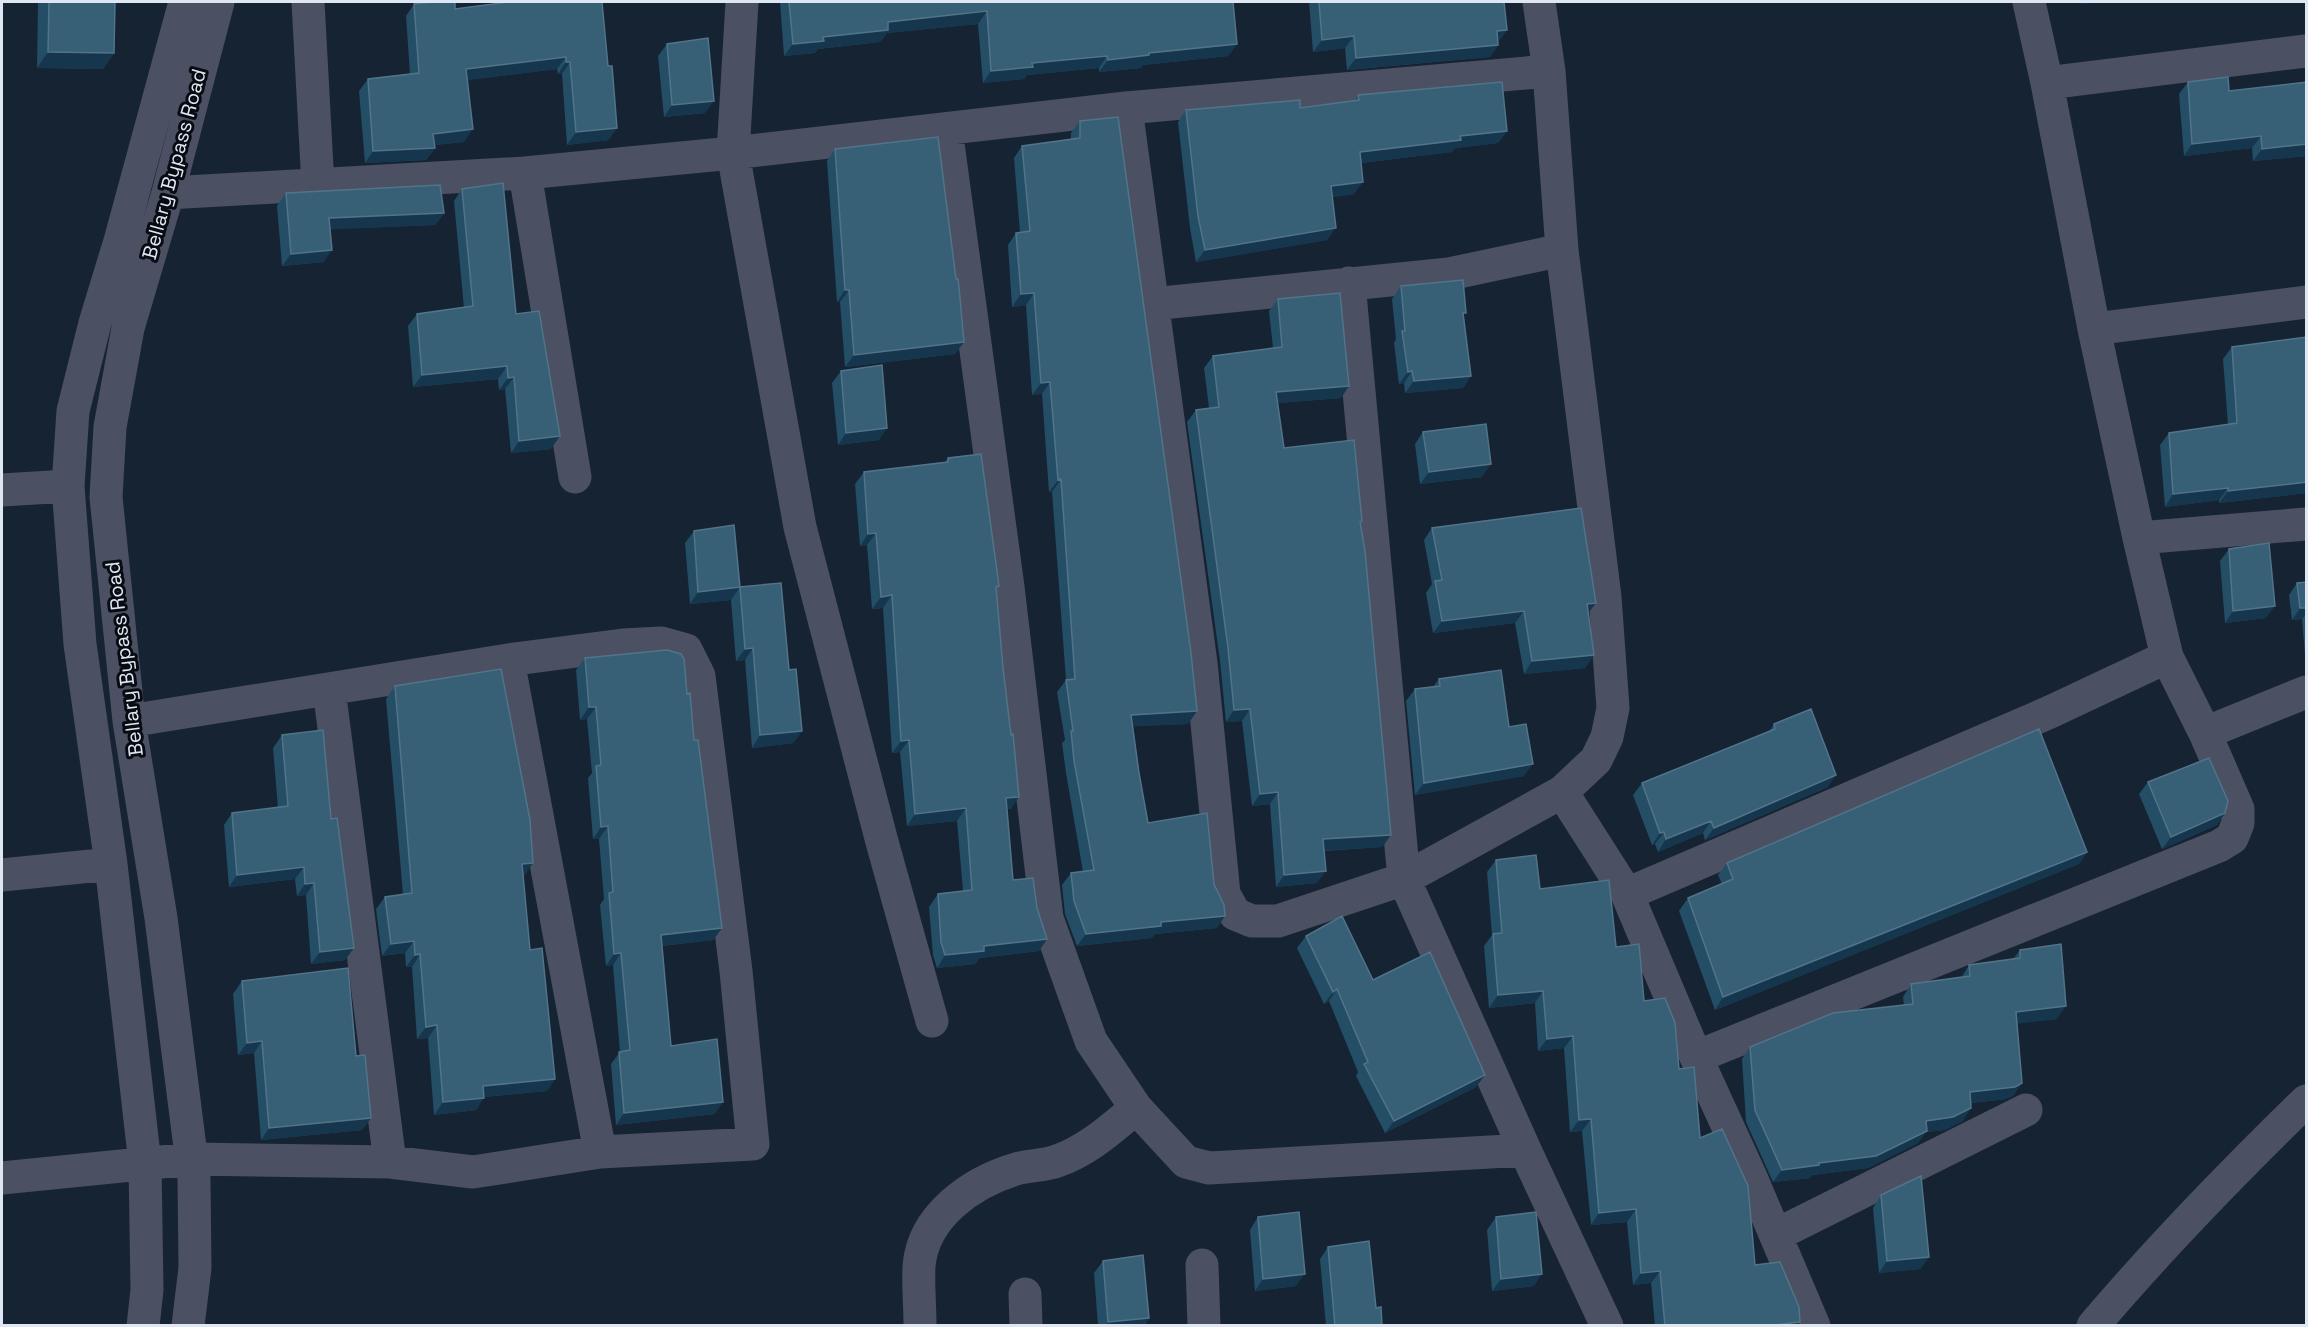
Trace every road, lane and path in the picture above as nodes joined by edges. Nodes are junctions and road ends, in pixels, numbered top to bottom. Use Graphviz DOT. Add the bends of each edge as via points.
graph roads {
  1 [pos="185,2"];
  2 [pos="218,2"];
  3 [pos="308,2"];
  4 [pos="742,2"];
  5 [pos="1539,2"];
  6 [pos="2029,2"];
  7 [pos="2307,51"];
  8 [pos="1549,71"];
  9 [pos="2047,83"];
  10 [pos="1126,108"];
  11 [pos="946,129"];
  12 [pos="733,153"];
  13 [pos="525,173"];
  14 [pos="318,186"];
  15 [pos="168,193"];
  16 [pos="1562,250"];
  17 [pos="1349,283"];
  18 [pos="2307,302"];
  19 [pos="1152,304"];
  20 [pos="2094,329"];
  21 [pos="73,411"];
  22 [pos="113,411"];
  23 [pos="575,477"];
  24 [pos="68,486"];
  25 [pos="2,490"];
  26 [pos="2307,524"];
  27 [pos="2139,538"];
  28 [pos="2167,657"];
  29 [pos="508,660"];
  30 [pos="329,689"];
  31 [pos="2307,692"];
  32 [pos="129,721"];
  33 [pos="2205,733"];
  34 [pos="1562,792"];
  35 [pos="111,864"];
  36 [pos="2,875"];
  37 [pos="1404,879"];
  38 [pos="1627,894"];
  39 [pos="932,1021"];
  40 [pos="1696,1056"];
  41 [pos="2307,1101"];
  42 [pos="1136,1108"];
  43 [pos="2026,1110"];
  44 [pos="1525,1150"];
  45 [pos="600,1152"];
  46 [pos="191,1159"];
  47 [pos="390,1162"];
  48 [pos="145,1164"];
  49 [pos="2,1178"];
  50 [pos="1776,1235"];
  51 [pos="1202,1265"];
  52 [pos="143,1326"];
  53 [pos="188,1326"];
  54 [pos="920,1326"];
  55 [pos="1204,1326"];
  56 [pos="1607,1326"];
  57 [pos="1814,1326"];
  58 [pos="2093,1326"];
  1 -- 21 [label="street, Bellary Bypass Road"];
  2 -- 15 [label="street, Bellary Bypass Road"];
  3 -- 14 [label="street"];
  4 -- 12 [label="street"];
  5 -- 8 [label="street"];
  6 -- 9 [label="street"];
  7 -- 9 [label="street"];
  8 -- 10 [label="street"];
  8 -- 16 [label="street"];
  9 -- 20 [label="street"];
  10 -- 11 [label="street"];
  10 -- 19 [label="street"];
  11 -- 12 [label="street"];
  11 -- 42 [label="street" via="1008,587 1047,918 1091,1041"];
  12 -- 13 [label="street"];
  12 -- 39 [label="street" via="800,527"];
  13 -- 14 [label="street"];
  13 -- 23 [label="street"];
  14 -- 15 [label="street"];
  15 -- 22 [label="street, Bellary Bypass Road" via="128,328"];
  16 -- 17 [label="street" via="1449,274"];
  16 -- 34 [label="street" via="1605,597 1613,708 1607,737 1596,760"];
  17 -- 19 [label="street"];
  17 -- 37 [label="street"];
  18 -- 20 [label="street"];
  19 -- 37 [label="street" via="1201,663 1224,894 1235,914 1252,921 1278,921"];
  20 -- 27 [label="street"];
  21 -- 22 [label="street"];
  21 -- 24 [label="street, Bellary Bypass Road"];
  22 -- 32 [label="street, Bellary Bypass Road" via="106,497"];
  24 -- 25 [label="street"];
  24 -- 35 [label="street, Bellary Bypass Road" via="80,644"];
  26 -- 27 [label="street"];
  27 -- 28 [label="street"];
  28 -- 33 [label="street"];
  28 -- 38 [label="street" via="2050,712"];
  29 -- 30 [label="street"];
  29 -- 45 [label="street"];
  29 -- 45 [label="street" via="661,643 686,650 699,676 738,983 753,1144"];
  30 -- 32 [label="street"];
  30 -- 47 [label="street"];
  31 -- 33 [label="street"];
  32 -- 46 [label="street, Bellary Bypass Road" via="161,918"];
  33 -- 40 [label="street" via="2238,809 2238,824 2232,838"];
  34 -- 37 [label="street"];
  34 -- 38 [label="street"];
  35 -- 36 [label="street"];
  35 -- 48 [label="street, Bellary Bypass Road"];
  37 -- 44 [label="street"];
  38 -- 40 [label="street"];
  40 -- 50 [label="street"];
  41 -- 58 [label="street" via="2222,1184"];
  42 -- 44 [label="street" via="1186,1162 1209,1168"];
  42 -- 54 [label="street" via="1083,1149 1056,1162 1018,1168 983,1181 957,1200 929,1229 919,1264"];
  43 -- 50 [label="street"];
  44 -- 56 [label="street"];
  45 -- 47 [label="street" via="473,1172"];
  46 -- 47 [label="street"];
  46 -- 48 [label="street"];
  46 -- 53 [label="street, Bellary Bypass Road" via="195,1268"];
  48 -- 49 [label="street"];
  48 -- 52 [label="street, Bellary Bypass Road" via="147,1290"];
  50 -- 57 [label="street"];
  51 -- 55 [label="street"];
}
